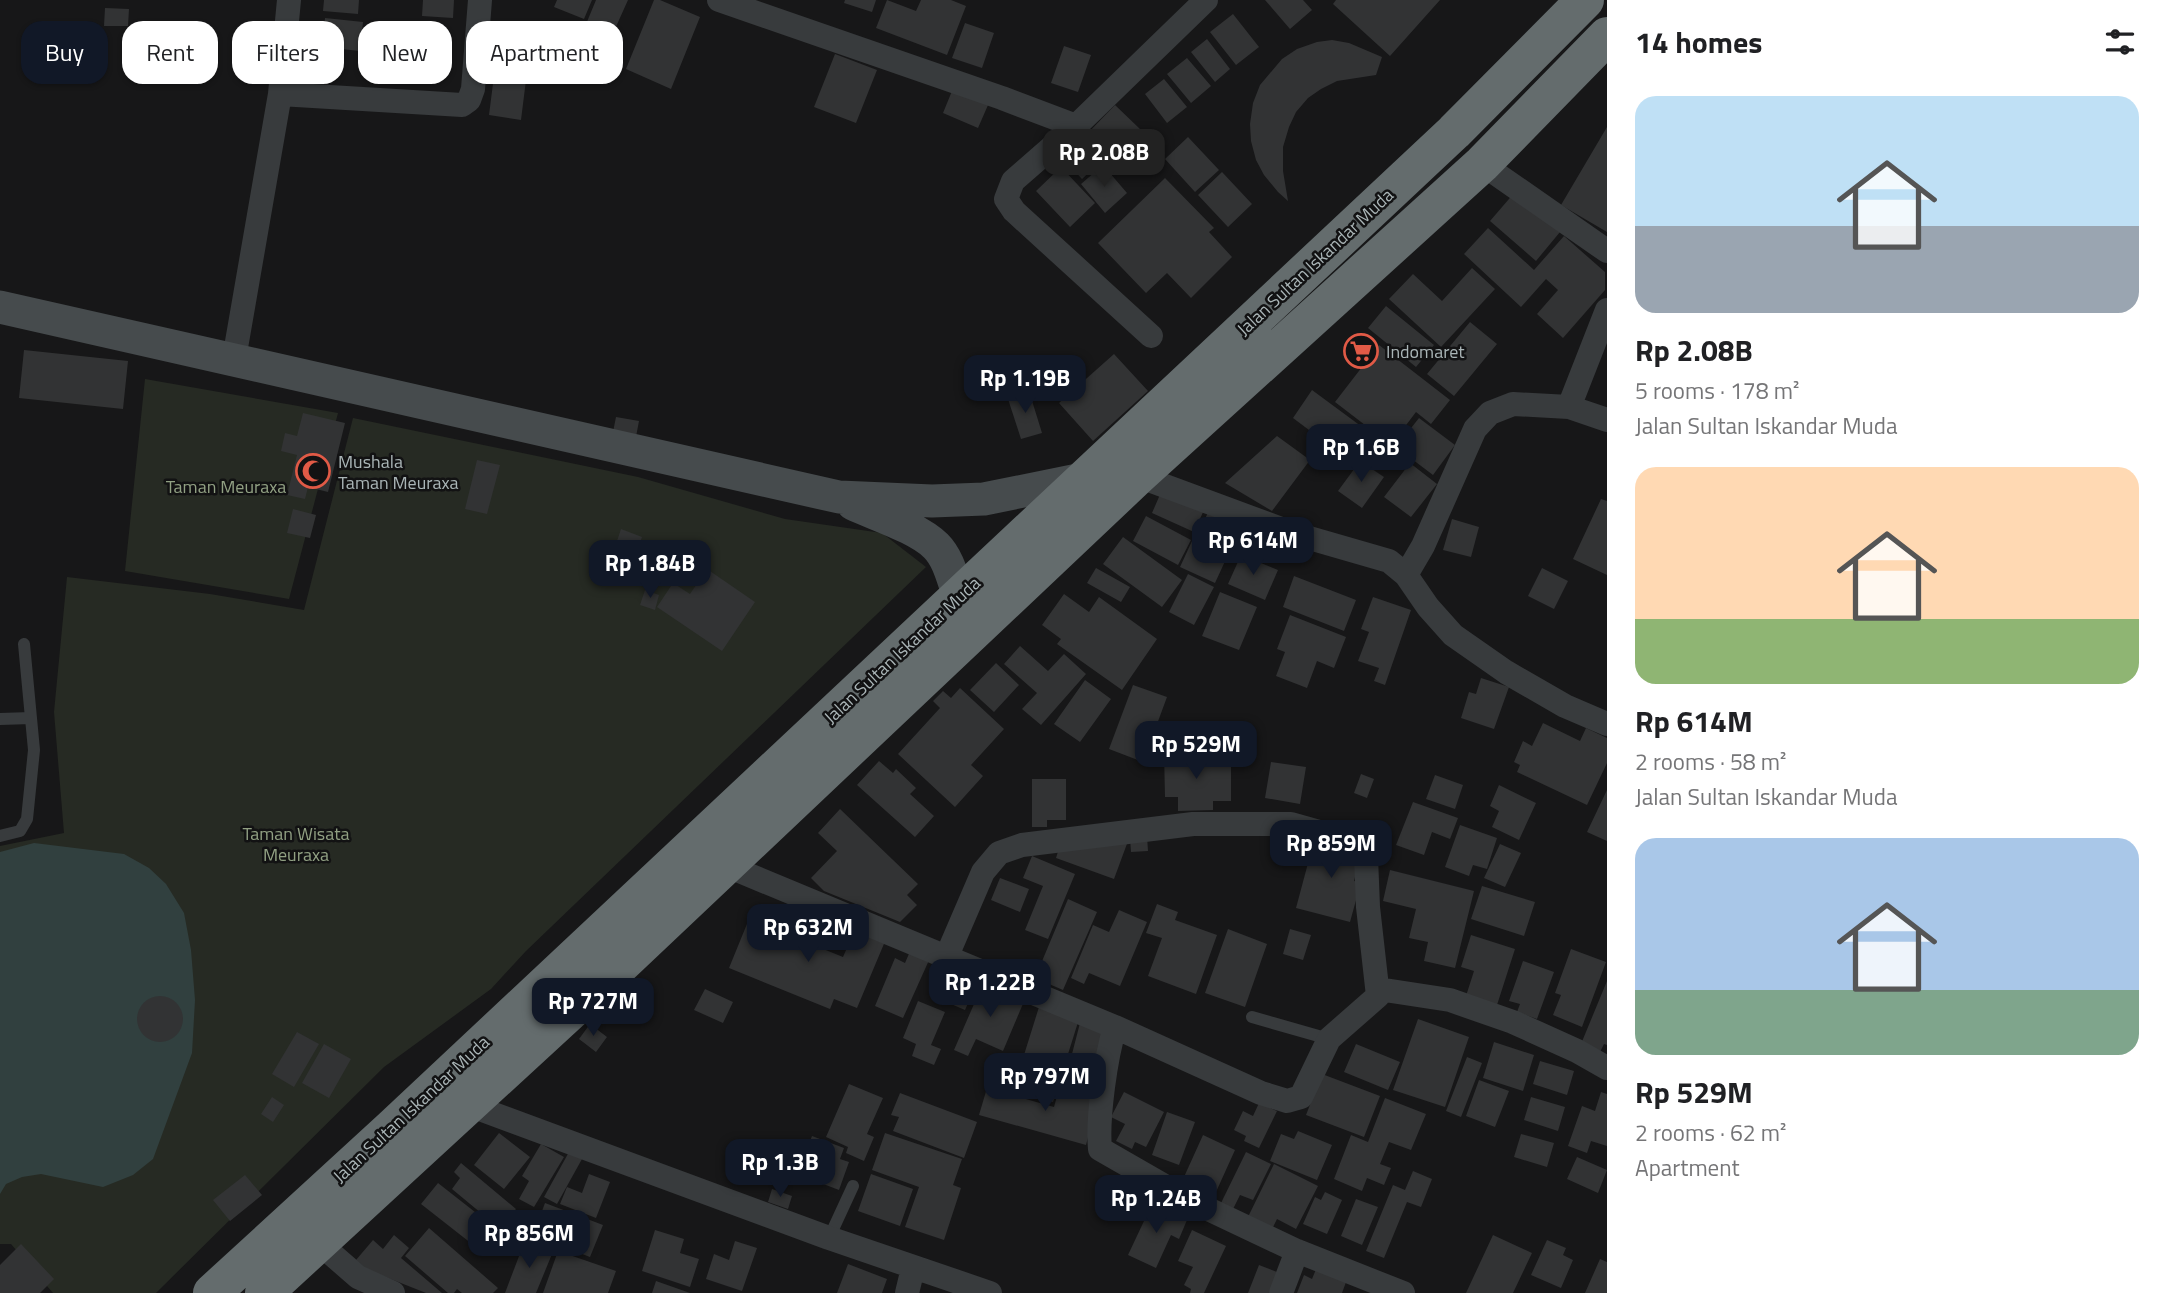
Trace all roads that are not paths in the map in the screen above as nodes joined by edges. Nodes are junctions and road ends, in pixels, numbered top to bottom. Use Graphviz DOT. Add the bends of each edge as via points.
graph roads {
  1 [pos="289,0"];
  2 [pos="480,0"];
  3 [pos="719,0"];
  4 [pos="1206,0"];
  5 [pos="1585,0"];
  6 [pos="1607,36"];
  7 [pos="280,94"];
  8 [pos="1076,126"];
  9 [pos="1482,164"];
  10 [pos="1607,251"];
  11 [pos="0,307"];
  12 [pos="1607,310"];
  13 [pos="1151,336"];
  14 [pos="234,359"];
  15 [pos="1569,407"];
  16 [pos="1607,420"];
  17 [pos="1138,476"];
  18 [pos="1083,479"];
  19 [pos="839,497"];
  20 [pos="1406,575"];
  21 [pos="959,596"];
  22 [pos="24,644"];
  23 [pos="31,718"];
  24 [pos="0,719"];
  25 [pos="1607,724"];
  26 [pos="0,836"];
  27 [pos="725,865"];
  28 [pos="946,957"];
  29 [pos="1378,989"];
  30 [pos="1252,1017"];
  31 [pos="1115,1027"];
  32 [pos="1329,1038"];
  33 [pos="1607,1068"];
  34 [pos="469,1105"];
  35 [pos="853,1186"];
  36 [pos="829,1238"];
  37 [pos="319,1243"];
  38 [pos="1297,1251"];
  39 [pos="913,1268"];
  40 [pos="212,1293"];
  41 [pos="264,1293"];
  42 [pos="393,1293"];
  43 [pos="907,1293"];
  44 [pos="990,1293"];
  45 [pos="1281,1293"];
  46 [pos="1403,1293"];
  1 -- 7 [label="street"];
  2 -- 7 [label="street" via="473,89 462,105"];
  3 -- 8 [label="street"];
  4 -- 8 [label="street"];
  5 -- 18 [label="highway, Jalan Sultan Iskandar Muda" via="1454,132"];
  6 -- 9 [label="highway, Jalan Sultan Iskandar Muda"];
  7 -- 14 [label="street"];
  8 -- 13 [label="street" via="1013,181 1006,199"];
  9 -- 10 [label="street"];
  9 -- 17 [label="highway, Jalan Sultan Iskandar Muda"];
  11 -- 14 [label="street"];
  12 -- 15 [label="street"];
  14 -- 19 [label="street"];
  15 -- 16 [label="street"];
  15 -- 20 [label="street" via="1513,404 1490,413 1475,429"];
  17 -- 20 [label="street" via="1292,533 1389,561"];
  17 -- 27 [label="highway, Jalan Sultan Iskandar Muda"];
  18 -- 19 [label="street" via="984,499"];
  18 -- 21 [label="highway, Jalan Sultan Iskandar Muda"];
  19 -- 21 [label="street" via="937,547"];
  20 -- 25 [label="street" via="1454,635 1506,672"];
  21 -- 40 [label="highway, Jalan Sultan Iskandar Muda"];
  22 -- 23 [label="lane"];
  23 -- 24 [label="lane"];
  23 -- 26 [label="lane" via="34,750 27,819 20,831"];
  27 -- 28 [label="street"];
  27 -- 34 [label="highway, Jalan Sultan Iskandar Muda"];
  28 -- 29 [label="street" via="983,872 999,853 1058,839 1193,824 1291,824 1362,844"];
  28 -- 31 [label="street"];
  29 -- 32 [label="street" via="1378,996"];
  29 -- 33 [label="street" via="1462,1004 1513,1022"];
  30 -- 32 [label="lane"];
  31 -- 32 [label="street" via="1287,1101 1301,1097"];
  31 -- 38 [label="street" via="1098,1136 1100,1149 1188,1199"];
  34 -- 36 [label="street"];
  34 -- 37 [label="highway, Jalan Sultan Iskandar Muda"];
  35 -- 36 [label="lane"];
  36 -- 39 [label="street"];
  37 -- 41 [label="highway, Jalan Sultan Iskandar Muda"];
  37 -- 42 [label="street" via="358,1277"];
  38 -- 45 [label="street"];
  38 -- 46 [label="street"];
  39 -- 43 [label="street"];
  39 -- 44 [label="street"];
}
